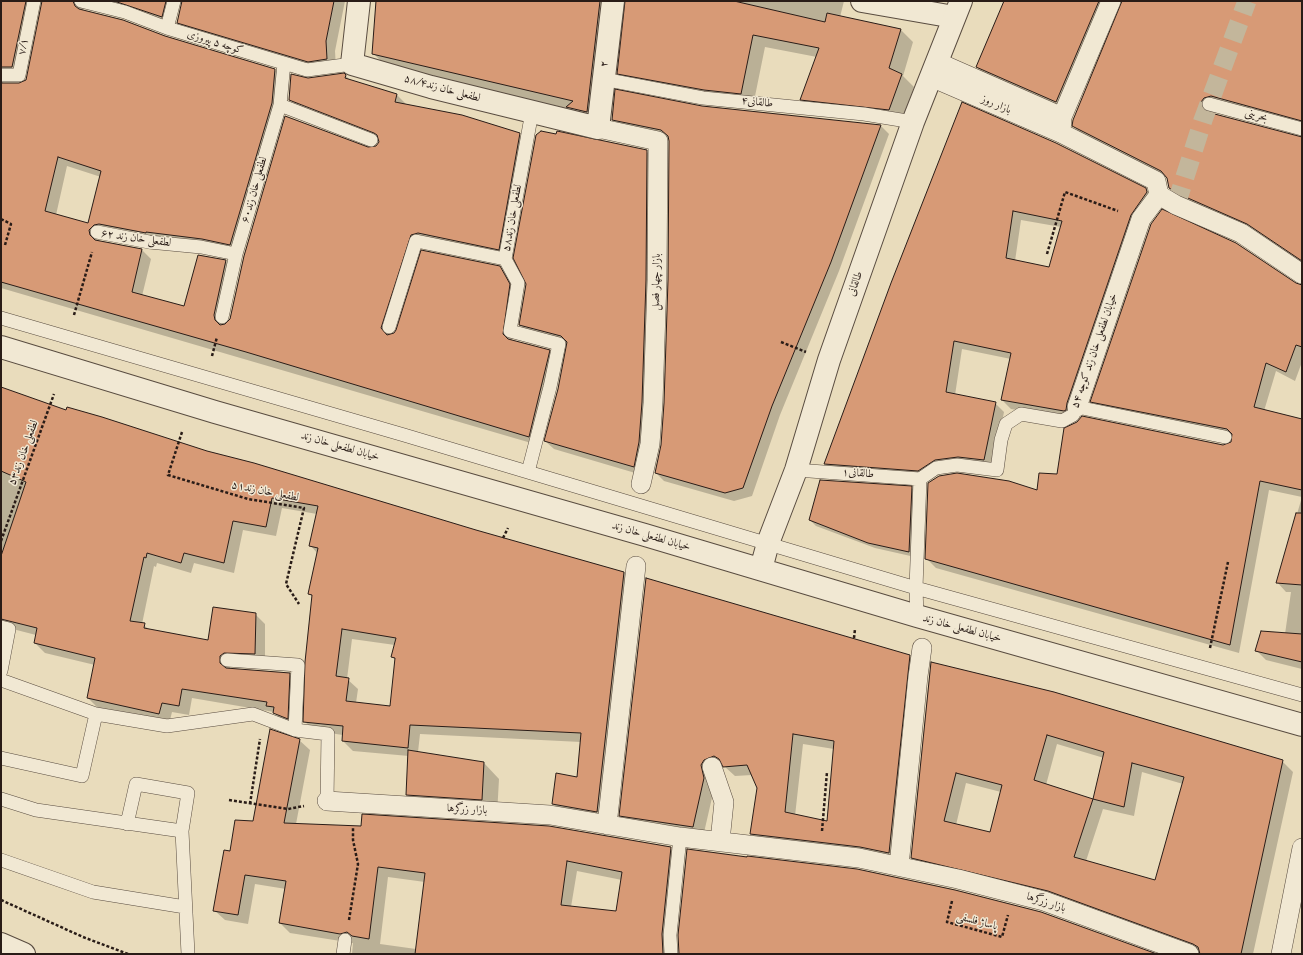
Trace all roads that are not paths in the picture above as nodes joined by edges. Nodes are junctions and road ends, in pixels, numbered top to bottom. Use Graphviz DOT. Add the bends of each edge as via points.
graph roads {
  1 [pos="34,1"];
  2 [pos="81,1"];
  3 [pos="174,1"];
  4 [pos="359,1"];
  5 [pos="613,1"];
  6 [pos="862,1"];
  7 [pos="1111,1"];
  8 [pos="958,9"];
  9 [pos="167,28"];
  10 [pos="284,63"];
  11 [pos="352,64"];
  12 [pos="934,70"];
  13 [pos="1,75"];
  14 [pos="603,79"];
  15 [pos="1209,104"];
  16 [pos="280,105"];
  17 [pos="532,112"];
  18 [pos="913,122"];
  19 [pos="1062,125"];
  20 [pos="598,128"];
  21 [pos="1302,129"];
  22 [pos="371,140"];
  23 [pos="1159,195"];
  24 [pos="97,232"];
  25 [pos="236,254"];
  26 [pos="505,259"];
  27 [pos="1302,274"];
  28 [pos="222,317"];
  29 [pos="1,318"];
  30 [pos="389,327"];
  31 [pos="1,347"];
  32 [pos="1076,407"];
  33 [pos="1225,438"];
  34 [pos="796,470"];
  35 [pos="528,472"];
  36 [pos="920,479"];
  37 [pos="641,484"];
  38 [pos="768,544"];
  39 [pos="636,566"];
  40 [pos="761,569"];
  41 [pos="916,588"];
  42 [pos="917,616"];
  43 [pos="1,627"];
  44 [pos="922,648"];
  45 [pos="227,660"];
  46 [pos="1,671"];
  47 [pos="1,680"];
  48 [pos="1302,695"];
  49 [pos="96,714"];
  50 [pos="1302,725"];
  51 [pos="295,730"];
  52 [pos="1,758"];
  53 [pos="712,768"];
  54 [pos="1,798"];
  55 [pos="327,802"];
  56 [pos="127,824"];
  57 [pos="607,825"];
  58 [pos="182,831"];
  59 [pos="680,837"];
  60 [pos="720,841"];
  61 [pos="1302,848"];
  62 [pos="1,860"];
  63 [pos="899,866"];
  64 [pos="185,907"];
  65 [pos="345,940"];
  66 [pos="1,944"];
  67 [pos="24,954"];
  68 [pos="188,954"];
  69 [pos="343,954"];
  70 [pos="671,954"];
  71 [pos="1189,954"];
  72 [pos="1281,954"];
  1 -- 13 [label="lane, ۷/۱" via="19,76"];
  2 -- 9 [label="lane, کوچه ۵ پیروزی" via="125,12"];
  3 -- 9 [label="lane"];
  4 -- 11 [label="street"];
  5 -- 14 [label="street, ۲"];
  6 -- 8 [label="street"];
  7 -- 19 [label="street"];
  8 -- 12 [label="street, طالقانی"];
  9 -- 10 [label="lane, کوچه ۵ پیروزی"];
  10 -- 11 [label="lane, کوچه ۵ پیروزی" via="307,70"];
  10 -- 16 [label="lane, لطفعلی خان زند۶۰"];
  11 -- 17 [label="street, لطفعلی خان زند۵۸/۴"];
  12 -- 18 [label="street, طالقانی"];
  12 -- 19 [label="street, بازار روز"];
  14 -- 18 [label="lane, طالقانی۴" via="703,98 864,114"];
  14 -- 20 [label="street, ۲"];
  15 -- 21 [label="lane, بحرینی"];
  16 -- 22 [label="lane"];
  16 -- 25 [label="lane, لطفعلی خان زند۶۰"];
  17 -- 20 [label="street, لطفعلی خان زند۵۸/۴"];
  17 -- 26 [label="lane, لطفعلی خان زند۵۸"];
  18 -- 34 [label="street, طالقانی" via="829,360"];
  19 -- 23 [label="street, بازار روز" via="1156,181"];
  20 -- 37 [label="street, بازار چهار فصل" via="658,141 653,402 650,444"];
  23 -- 27 [label="street" via="1241,233"];
  23 -- 32 [label="street, خیابان لطفعلی خان زند کوچه ۵۴" via="1141,219"];
  24 -- 25 [label="lane, لطفعلی خان زند ۶۲" via="149,242 201,246"];
  25 -- 28 [label="lane, لطفعلی خان زند۶۰"];
  26 -- 30 [label="lane" via="416,241"];
  26 -- 35 [label="lane, لطفعلی خان زند۵۸" via="518,283 510,331 559,344"];
  29 -- 35 [label="lane"];
  31 -- 40 [label="street, خیابان لطفعلی خان زند" via="215,412"];
  32 -- 33 [label="lane"];
  32 -- 36 [label="lane, خیابان لطفعلی خان زند کوچه ۵۴" via="1073,415 1062,422 1021,414 1006,424 997,470 957,465 936,468"];
  34 -- 36 [label="lane, طالقانی۱"];
  34 -- 38 [label="street, طالقانی"];
  35 -- 38 [label="lane"];
  36 -- 41 [label="lane"];
  38 -- 40 [label="street, طالقانی"];
  38 -- 41 [label="lane"];
  39 -- 57 [label="street"];
  40 -- 42 [label="street, خیابان لطفعلی خان زند"];
  41 -- 42 [label="lane"];
  41 -- 48 [label="lane"];
  42 -- 50 [label="street, خیابان لطفعلی خان زند"];
  43 -- 46 [label="lane" via="9,629"];
  44 -- 63 [label="street"];
  45 -- 51 [label="lane" via="298,665"];
  47 -- 49 [label="lane"];
  49 -- 51 [label="lane" via="167,726 253,714"];
  49 -- 52 [label="lane" via="82,776"];
  51 -- 55 [label="lane" via="328,734"];
  53 -- 60 [label="street" via="724,802"];
  54 -- 56 [label="lane" via="36,810"];
  55 -- 57 [label="street, بازار زرگرها" via="550,815"];
  56 -- 58 [label="lane"];
  56 -- 58 [label="lane" via="136,784 188,793"];
  57 -- 59 [label="street, بازار زرگرها"];
  58 -- 64 [label="lane"];
  59 -- 60 [label="street, بازار زرگرها"];
  59 -- 70 [label="lane" via="670,935"];
  60 -- 63 [label="street, بازار زرگرها" via="859,858"];
  61 -- 72 [label="street"];
  62 -- 64 [label="lane" via="93,892"];
  63 -- 71 [label="street, بازار زرگرها" via="1044,901"];
  64 -- 68 [label="lane"];
  65 -- 69 [label="lane"];
  66 -- 67 [label="street"];
}
